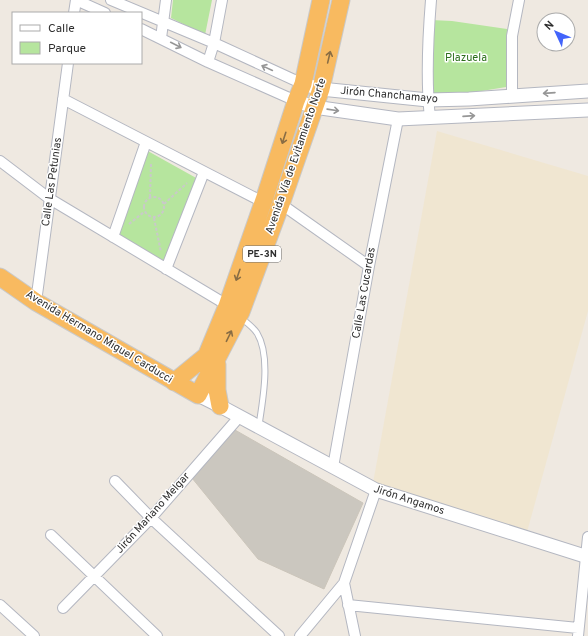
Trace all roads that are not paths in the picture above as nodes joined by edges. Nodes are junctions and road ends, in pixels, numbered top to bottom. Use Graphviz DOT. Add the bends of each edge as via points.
graph roads {
  1 [pos="76,0"];
  2 [pos="111,0"];
  3 [pos="166,0"];
  4 [pos="222,0"];
  5 [pos="321,0"];
  6 [pos="341,0"];
  7 [pos="432,0"];
  8 [pos="519,0"];
  9 [pos="74,12"];
  10 [pos="104,12"];
  11 [pos="141,12"];
  12 [pos="142,12"];
  13 [pos="164,21"];
  14 [pos="142,29"];
  15 [pos="161,38"];
  16 [pos="214,43"];
  17 [pos="208,62"];
  18 [pos="68,64"];
  19 [pos="302,84"];
  20 [pos="321,89"];
  21 [pos="588,91"];
  22 [pos="512,96"];
  23 [pos="63,99"];
  24 [pos="428,100"];
  25 [pos="296,101"];
  26 [pos="314,107"];
  27 [pos="588,110"];
  28 [pos="430,118"];
  29 [pos="398,119"];
  30 [pos="149,143"];
  31 [pos="0,161"];
  32 [pos="203,171"];
  33 [pos="50,199"];
  34 [pos="262,202"];
  35 [pos="280,204"];
  36 [pos="112,237"];
  37 [pos="368,266"];
  38 [pos="164,268"];
  39 [pos="0,277"];
  40 [pos="36,302"];
  41 [pos="236,311"];
  42 [pos="212,357"];
  43 [pos="187,389"];
  44 [pos="220,406"];
  45 [pos="240,416"];
  46 [pos="258,427"];
  47 [pos="333,467"];
  48 [pos="115,482"];
  49 [pos="376,490"];
  50 [pos="151,518"];
  51 [pos="51,535"];
  52 [pos="588,537"];
  53 [pos="587,556"];
  54 [pos="95,576"];
  55 [pos="344,584"];
  56 [pos="0,605"];
  57 [pos="348,605"];
  58 [pos="63,608"];
  59 [pos="578,632"];
  60 [pos="34,636"];
  61 [pos="157,636"];
  62 [pos="279,636"];
  63 [pos="300,636"];
  64 [pos="355,636"];
  1 -- 9 [label="street"];
  1 -- 10 [label="street"];
  2 -- 11 [label="street, Jirón Chanchamayo"];
  3 -- 13 [label="street"];
  4 -- 16 [label="street"];
  5 -- 19 [label="highway, Avenida Vía de Evitamiento Norte / PE-3N"];
  20 -- 6 [label="highway, Avenida Vía de Evitamiento Norte / PE-3N, one-way"];
  7 -- 24 [label="street"];
  8 -- 22 [label="street" via="512,36"];
  12 -- 13 [label="street, Jirón Chanchamayo"];
  13 -- 15 [label="street"];
  13 -- 16 [label="street, Jirón Chanchamayo"];
  14 -- 15 [label="street, Jirón Chanchamayo"];
  15 -- 17 [label="street, Jirón Chanchamayo, one-way"];
  16 -- 17 [label="street"];
  19 -- 16 [label="street, Jirón Chanchamayo, one-way"];
  17 -- 25 [label="street, Jirón Chanchamayo"];
  18 -- 23 [label="street, Calle Las Petunias"];
  19 -- 20 [label="street, Jirón Chanchamayo"];
  19 -- 25 [label="highway, Avenida Vía de Evitamiento Norte / PE-3N"];
  20 -- 24 [label="street, Jirón Chanchamayo"];
  20 -- 26 [label="highway, Avenida Vía de Evitamiento Norte / PE-3N"];
  21 -- 22 [label="street, Jirón Chanchamayo, one-way"];
  22 -- 24 [label="street, Jirón Chanchamayo"];
  23 -- 30 [label="street"];
  23 -- 33 [label="street, Calle Las Petunias"];
  24 -- 28 [label="street"];
  25 -- 26 [label="street, Jirón Chanchamayo"];
  25 -- 34 [label="highway, Avenida Vía de Evitamiento Norte / PE-3N, one-way"];
  26 -- 29 [label="street, Jirón Chanchamayo, one-way"];
  26 -- 35 [label="highway, Avenida Vía de Evitamiento Norte / PE-3N"];
  28 -- 27 [label="street, Jirón Chanchamayo, one-way"];
  28 -- 29 [label="street, Jirón Chanchamayo"];
  29 -- 37 [label="street, Calle Las Cucardas"];
  30 -- 32 [label="street"];
  30 -- 36 [label="street"];
  31 -- 33 [label="street"];
  32 -- 34 [label="street"];
  32 -- 38 [label="street"];
  33 -- 36 [label="street"];
  33 -- 40 [label="street, Calle Las Petunias"];
  34 -- 41 [label="highway, Avenida Vía de Evitamiento Norte / PE-3N, one-way"];
  35 -- 37 [label="street"];
  35 -- 41 [label="highway, Avenida Vía de Evitamiento Norte / PE-3N"];
  36 -- 38 [label="street"];
  37 -- 47 [label="street, Calle Las Cucardas"];
  38 -- 41 [label="street"];
  39 -- 40 [label="highway, Avenida Hermano Miguel Carducci"];
  40 -- 43 [label="highway, Avenida Hermano Miguel Carducci"];
  41 -- 42 [label="highway, Avenida Vía de Evitamiento Norte / PE-3N"];
  41 -- 46 [label="lane" via="257,332 262,344 265,371"];
  42 -- 43 [label="highway, Avenida Vía de Evitamiento Norte / PE-3N"];
  42 -- 43 [label="highway"];
  42 -- 44 [label="highway"];
  43 -- 44 [label="street, Jirón Angamos"];
  44 -- 45 [label="street, Jirón Angamos"];
  45 -- 46 [label="street, Jirón Angamos"];
  45 -- 50 [label="street, Jirón Mariano Melgar"];
  46 -- 47 [label="street, Jirón Angamos"];
  47 -- 49 [label="street, Jirón Angamos"];
  48 -- 50 [label="street"];
  49 -- 53 [label="street, Jirón Angamos"];
  49 -- 55 [label="street"];
  50 -- 54 [label="street, Jirón Mariano Melgar"];
  50 -- 62 [label="street"];
  51 -- 54 [label="street"];
  52 -- 53 [label="street"];
  53 -- 59 [label="street"];
  54 -- 58 [label="street, Jirón Mariano Melgar"];
  54 -- 61 [label="street"];
  55 -- 57 [label="street"];
  55 -- 63 [label="street"];
  56 -- 60 [label="street"];
  57 -- 59 [label="street"];
  57 -- 64 [label="street"];
}
